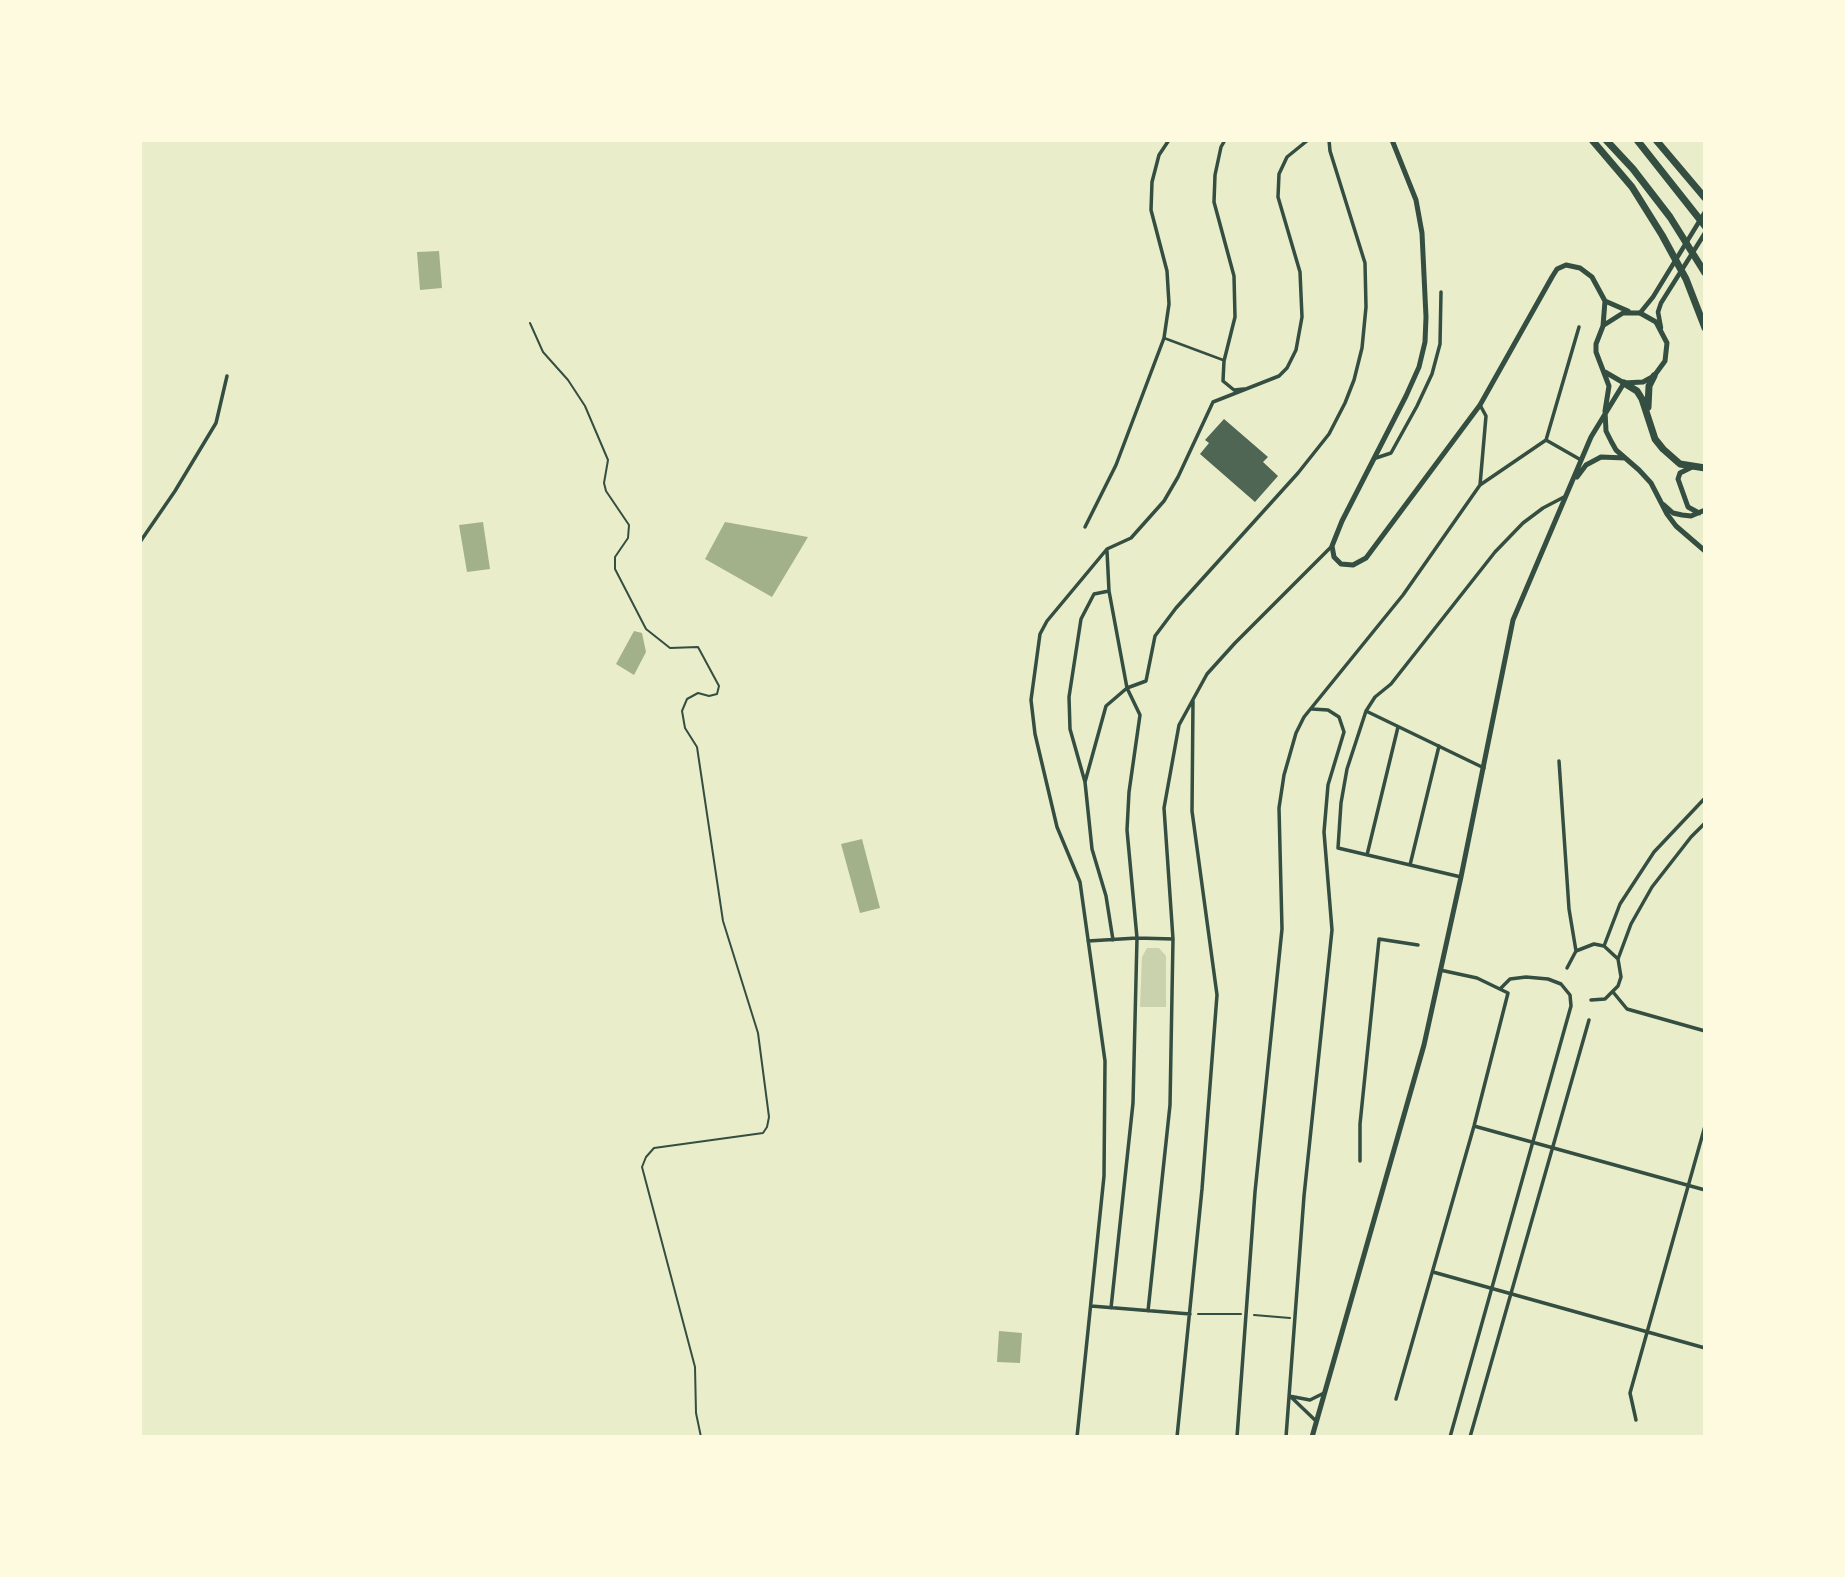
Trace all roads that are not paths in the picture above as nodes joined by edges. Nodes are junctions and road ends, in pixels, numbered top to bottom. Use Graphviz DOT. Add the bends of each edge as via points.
graph roads {
  1 [pos="1169,140"];
  2 [pos="1226,140"];
  3 [pos="1308,140"];
  4 [pos="1329,140"];
  5 [pos="1592,140"];
  6 [pos="1606,140"];
  7 [pos="1637,140"];
  8 [pos="1656,140"];
  9 [pos="1392,141"];
  10 [pos="1705,198"];
  11 [pos="1705,212"];
  12 [pos="1705,226"];
  13 [pos="1705,233"];
  14 [pos="1705,273"];
  15 [pos="1441,292"];
  16 [pos="1605,301"];
  17 [pos="1636,313"];
  18 [pos="530,323"];
  19 [pos="1603,326"];
  20 [pos="1579,327"];
  21 [pos="1705,328"];
  22 [pos="1661,329"];
  23 [pos="1164,338"];
  24 [pos="1224,361"];
  25 [pos="1601,367"];
  26 [pos="228,376"];
  27 [pos="1654,376"];
  28 [pos="1624,383"];
  29 [pos="1247,388"];
  30 [pos="1480,405"];
  31 [pos="1605,411"];
  32 [pos="1648,411"];
  33 [pos="1546,440"];
  34 [pos="1663,449"];
  35 [pos="1374,458"];
  36 [pos="1625,458"];
  37 [pos="1581,460"];
  38 [pos="1705,463"];
  39 [pos="1692,467"];
  40 [pos="1705,468"];
  41 [pos="1480,485"];
  42 [pos="1571,486"];
  43 [pos="1566,496"];
  44 [pos="1660,499"];
  45 [pos="1702,512"];
  46 [pos="1085,527"];
  47 [pos="140,542"];
  48 [pos="1332,546"];
  49 [pos="1107,549"];
  50 [pos="1705,551"];
  51 [pos="1109,591"];
  52 [pos="1127,688"];
  53 [pos="1193,699"];
  54 [pos="1312,709"];
  55 [pos="1366,711"];
  56 [pos="1398,727"];
  57 [pos="1438,746"];
  58 [pos="1559,761"];
  59 [pos="1484,768"];
  60 [pos="1085,782"];
  61 [pos="1705,797"];
  62 [pos="1705,823"];
  63 [pos="1367,855"];
  64 [pos="1410,865"];
  65 [pos="1461,877"];
  66 [pos="1137,938"];
  67 [pos="1172,939"];
  68 [pos="1113,940"];
  69 [pos="1088,941"];
  70 [pos="1418,945"];
  71 [pos="1604,946"];
  72 [pos="1576,951"];
  73 [pos="1618,958"];
  74 [pos="1567,968"];
  75 [pos="1440,970"];
  76 [pos="1500,989"];
  77 [pos="1613,992"];
  78 [pos="1591,1000"];
  79 [pos="1588,1020"];
  80 [pos="1705,1031"];
  81 [pos="1474,1126"];
  82 [pos="1705,1126"];
  83 [pos="1532,1142"];
  84 [pos="1551,1148"];
  85 [pos="1360,1161"];
  86 [pos="1688,1185"];
  87 [pos="1705,1190"];
  88 [pos="1433,1272"];
  89 [pos="1491,1289"];
  90 [pos="1511,1294"];
  91 [pos="1091,1306"];
  92 [pos="1111,1308"];
  93 [pos="1148,1311"];
  94 [pos="1190,1314"];
  95 [pos="1648,1331"];
  96 [pos="1705,1348"];
  97 [pos="1326,1392"];
  98 [pos="1289,1396"];
  99 [pos="1396,1399"];
  100 [pos="1636,1420"];
  101 [pos="1317,1422"];
  102 [pos="701,1437"];
  103 [pos="1077,1437"];
  104 [pos="1177,1437"];
  105 [pos="1237,1437"];
  106 [pos="1286,1437"];
  107 [pos="1312,1437"];
  108 [pos="1450,1437"];
  109 [pos="1470,1437"];
  1 -- 23 [label="street" via="1159,155 1152,182 1151,210 1167,271"];
  2 -- 24 [label="street" via="1215,175 1214,202 1234,276 1235,317"];
  3 -- 29 [label="street" via="1287,158 1279,174 1278,197 1300,272 1302,317 1296,350 1279,376"];
  4 -- 52 [label="street" via="1365,263 1366,307 1354,380 1329,434 1176,608 1155,636 1146,681"];
  5 -- 21 [label="highway" via="1632,187 1662,235"];
  6 -- 14 [label="highway" via="1670,216"];
  7 -- 12 [label="highway"];
  8 -- 10 [label="highway"];
  9 -- 35 [label="main road" via="1416,200 1422,233 1425,342 1419,367"];
  11 -- 17 [label="street" via="1653,297"];
  13 -- 22 [label="street" via="1661,303"];
  15 -- 35 [label="street" via="1440,344 1432,374 1391,453"];
  16 -- 17 [label="main road"];
  16 -- 19 [label="main road"];
  16 -- 30 [label="main road" via="1592,277 1580,268 1566,265 1557,269"];
  17 -- 19 [label="main road" via="1616,316"];
  17 -- 22 [label="main road"];
  18 -- 102 [label="lane" via="544,352 585,405 608,460 606,491 629,525 628,538 615,557 615,569 646,629 670,648 698,648 719,686 717,694 698,693 687,699 682,711 685,728 697,747 723,921 758,1033 768,1127 763,1133 654,1148 642,1167 695,1367"];
  19 -- 25 [label="main road" via="1596,344"];
  20 -- 33 [label="street"];
  22 -- 27 [label="main road" via="1667,355"];
  23 -- 24 [label="street"];
  23 -- 46 [label="street" via="1116,465"];
  24 -- 29 [label="street" via="1223,381 1234,390"];
  25 -- 28 [label="main road"];
  25 -- 31 [label="main road" via="1608,386"];
  26 -- 47 [label="street" via="216,423"];
  27 -- 28 [label="main road" via="1636,384"];
  27 -- 32 [label="highway"];
  28 -- 31 [label="main road"];
  28 -- 32 [label="highway" via="1637,391"];
  29 -- 49 [label="street" via="1213,402 1164,501 1131,538"];
  30 -- 41 [label="street" via="1486,416"];
  30 -- 48 [label="main road" via="1366,558 1353,565 1341,564"];
  31 -- 36 [label="main road" via="1606,431"];
  31 -- 37 [label="main road"];
  32 -- 34 [label="highway" via="1655,439"];
  33 -- 37 [label="street"];
  33 -- 41 [label="street"];
  34 -- 38 [label="highway" via="1684,460"];
  34 -- 39 [label="highway" via="1680,464"];
  35 -- 48 [label="main road"];
  36 -- 42 [label="main road" via="1601,457 1586,465"];
  36 -- 44 [label="main road"];
  37 -- 42 [label="main road"];
  39 -- 40 [label="highway"];
  39 -- 45 [label="main road" via="1678,479 1688,507"];
  41 -- 54 [label="street" via="1403,595"];
  42 -- 43 [label="main road"];
  43 -- 55 [label="street" via="1543,508 1494,552"];
  43 -- 59 [label="main road" via="1513,620"];
  44 -- 45 [label="main road" via="1673,513 1691,516"];
  44 -- 50 [label="main road" via="1676,526"];
  48 -- 53 [label="street" via="1235,643 1207,674"];
  49 -- 51 [label="street"];
  49 -- 69 [label="street" via="1040,634 1031,700 1057,827 1080,882"];
  51 -- 52 [label="street"];
  51 -- 60 [label="street" via="1094,594 1081,619 1069,697 1070,729"];
  52 -- 60 [label="street" via="1106,706"];
  52 -- 66 [label="street" via="1140,715 1127,830"];
  53 -- 67 [label="street" via="1179,725 1164,808"];
  53 -- 94 [label="street" via="1192,811 1217,995"];
  54 -- 98 [label="street" via="1328,710 1339,717 1344,732 1328,785 1324,832 1332,930"];
  54 -- 105 [label="street" via="1296,733 1279,808 1282,929 1255,1192"];
  55 -- 56 [label="street"];
  55 -- 63 [label="street" via="1347,769 1338,848"];
  56 -- 57 [label="street"];
  56 -- 63 [label="street"];
  57 -- 59 [label="street"];
  57 -- 64 [label="street"];
  58 -- 72 [label="street"];
  59 -- 65 [label="main road"];
  60 -- 68 [label="street" via="1093,849"];
  61 -- 71 [label="street" via="1654,852 1620,904"];
  62 -- 73 [label="street" via="1652,887"];
  63 -- 64 [label="street"];
  64 -- 65 [label="street"];
  65 -- 75 [label="main road"];
  66 -- 67 [label="street"];
  66 -- 68 [label="street"];
  66 -- 92 [label="street" via="1133,1103"];
  67 -- 93 [label="street" via="1170,1105"];
  68 -- 69 [label="street"];
  69 -- 91 [label="street" via="1105,1061 1106,1106"];
  70 -- 85 [label="street" via="1379,939"];
  71 -- 72 [label="street" via="1594,944"];
  71 -- 73 [label="street"];
  72 -- 74 [label="street"];
  73 -- 77 [label="street" via="1621,977"];
  75 -- 76 [label="street" via="1477,978"];
  75 -- 97 [label="main road"];
  76 -- 81 [label="street" via="1508,993"];
  76 -- 83 [label="street" via="1510,979 1526,977 1561,984 1570,995 1567,1025"];
  77 -- 78 [label="street" via="1605,999"];
  77 -- 80 [label="street" via="1627,1009"];
  79 -- 84 [label="street"];
  81 -- 83 [label="street"];
  81 -- 88 [label="street"];
  82 -- 86 [label="street"];
  83 -- 84 [label="street"];
  83 -- 89 [label="street"];
  84 -- 86 [label="street"];
  84 -- 90 [label="street"];
  86 -- 87 [label="street"];
  86 -- 95 [label="street"];
  88 -- 89 [label="street"];
  88 -- 99 [label="street"];
  89 -- 90 [label="street"];
  89 -- 108 [label="street"];
  90 -- 95 [label="street"];
  90 -- 109 [label="street"];
  91 -- 92 [label="street"];
  91 -- 103 [label="street"];
  92 -- 93 [label="street"];
  93 -- 94 [label="street"];
  94 -- 104 [label="street"];
  95 -- 96 [label="street"];
  95 -- 100 [label="street" via="1630,1393"];
  97 -- 98 [label="street" via="1310,1400"];
  97 -- 101 [label="main road"];
  98 -- 101 [label="street"];
  98 -- 106 [label="street"];
  101 -- 107 [label="main road"];
}
